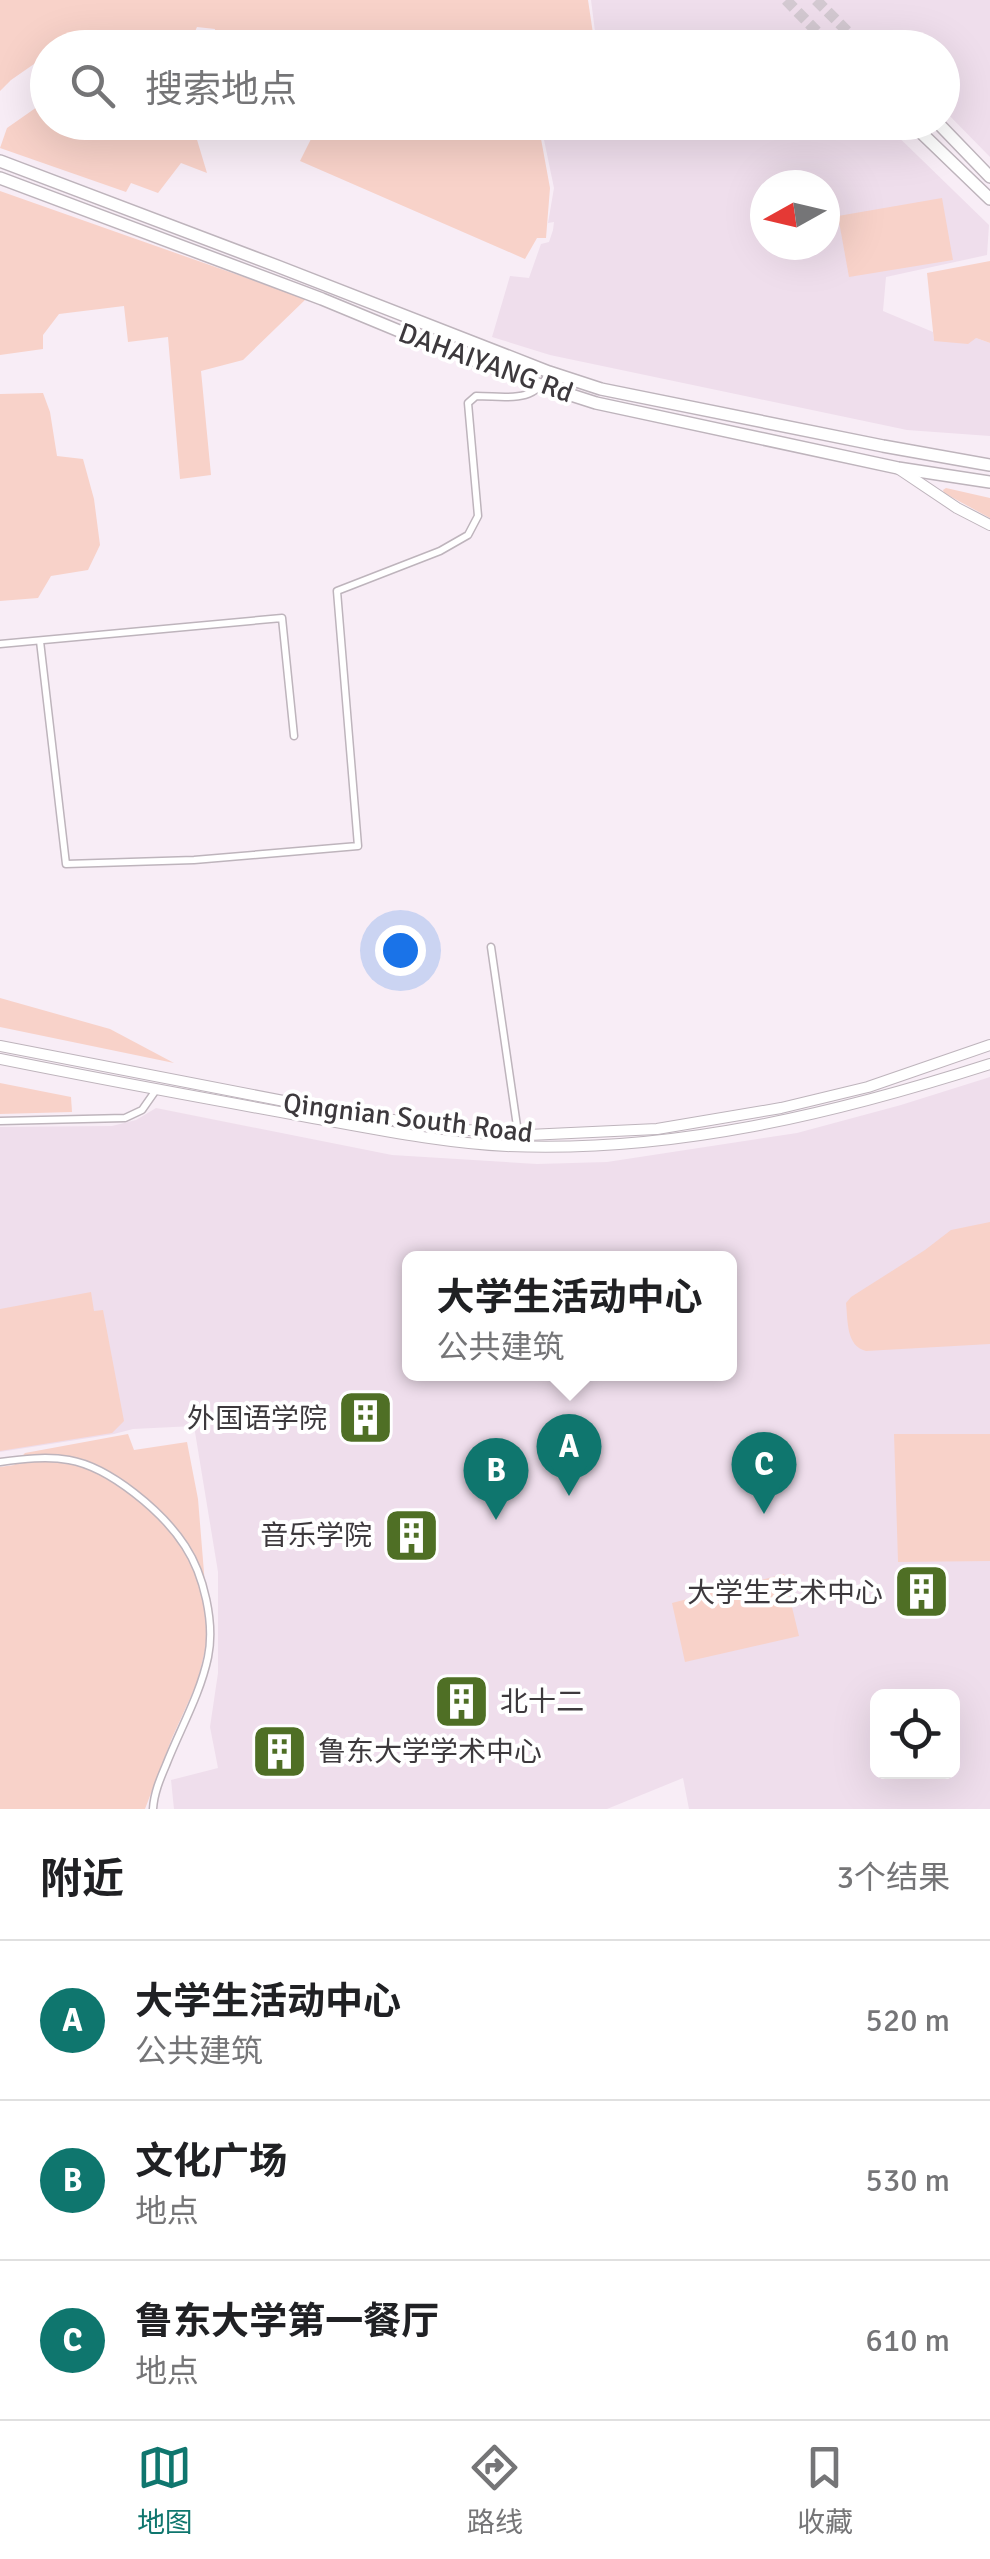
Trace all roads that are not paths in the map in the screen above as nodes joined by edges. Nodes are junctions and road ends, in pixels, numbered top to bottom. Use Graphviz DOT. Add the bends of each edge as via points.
graph roads {
  1 [pos="929,140"];
  2 [pos="954,140"];
  3 [pos="0,161"];
  4 [pos="990,177"];
  5 [pos="0,178"];
  6 [pos="990,199"];
  7 [pos="549,372"];
  8 [pos="543,386"];
  9 [pos="990,464"];
  10 [pos="898,468"];
  11 [pos="990,482"];
  12 [pos="990,525"];
  13 [pos="40,641"];
  14 [pos="0,644"];
  15 [pos="294,736"];
  16 [pos="491,947"];
  17 [pos="990,1045"];
  18 [pos="0,1046"];
  19 [pos="0,1059"];
  20 [pos="990,1064"];
  21 [pos="156,1090"];
  22 [pos="0,1121"];
  23 [pos="518,1134"];
  24 [pos="0,1462"];
  25 [pos="153,1809"];
  1 -- 6 [label="main road"];
  2 -- 4 [label="main road"];
  3 -- 7 [label="main road, DAHAIYANG Rd"];
  5 -- 8 [label="main road, DAHAIYANG Rd"];
  7 -- 8 [label="street"];
  7 -- 9 [label="main road, DAHAIYANG Rd" via="651,400"];
  8 -- 10 [label="main road, DAHAIYANG Rd"];
  8 -- 13 [label="street" via="527,396 476,396 468,403 478,516 468,536 336,591 358,846 66,864"];
  10 -- 11 [label="main road, DAHAIYANG Rd"];
  10 -- 12 [label="main road"];
  13 -- 14 [label="street"];
  13 -- 15 [label="street" via="282,618"];
  16 -- 23 [label="street"];
  17 -- 23 [label="main road, Qingnian South Road" via="868,1087 781,1108 657,1129"];
  18 -- 23 [label="main road, Qingnian South Road" via="356,1115"];
  19 -- 21 [label="main road, Qingnian South Road"];
  20 -- 21 [label="main road, Qingnian South Road" via="784,1121 594,1145 481,1144"];
  21 -- 22 [label="street" via="142,1110 125,1118"];
  24 -- 25 [label="street" via="70,1460 117,1480 166,1523 200,1577 209,1652"];
}
